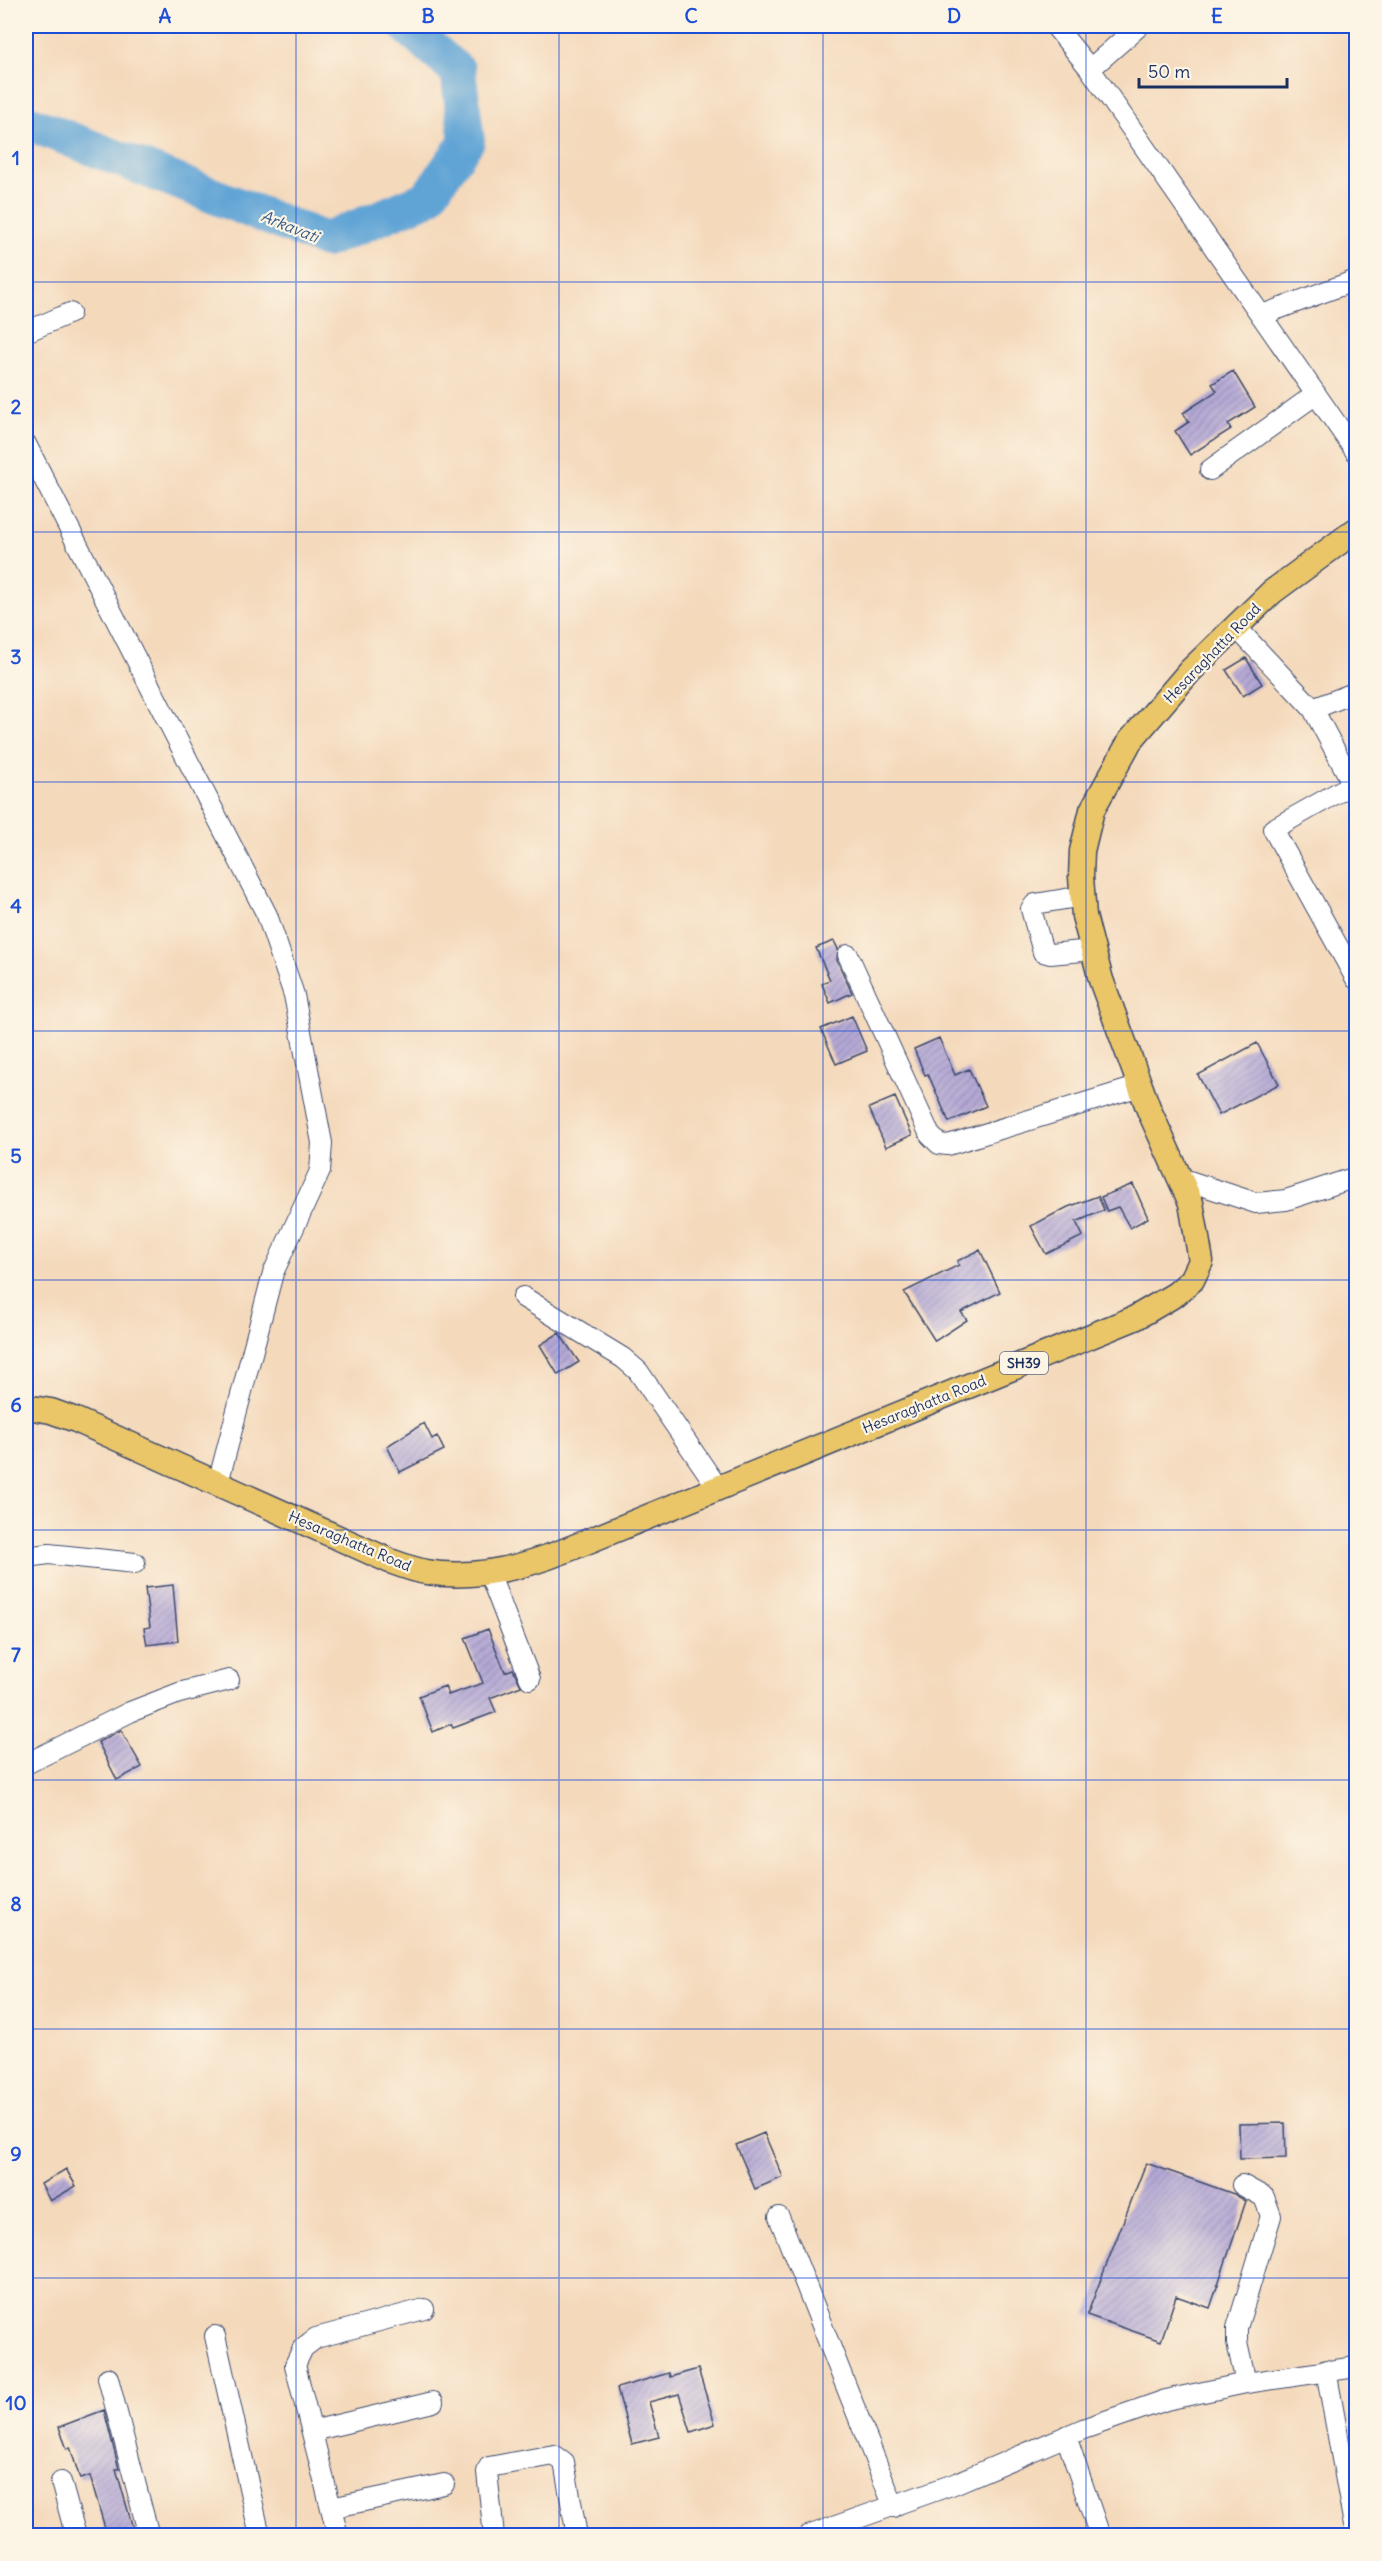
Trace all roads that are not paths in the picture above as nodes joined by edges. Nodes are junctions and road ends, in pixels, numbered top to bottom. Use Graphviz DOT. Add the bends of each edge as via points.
graph roads {
  1 [pos="1056,26"];
  2 [pos="1139,26"];
  3 [pos="1090,69"];
  4 [pos="1356,280"];
  5 [pos="70,313"];
  6 [pos="1262,315"];
  7 [pos="26,332"];
  8 [pos="1316,394"];
  9 [pos="26,444"];
  10 [pos="1356,452"];
  11 [pos="1210,470"];
  12 [pos="1356,531"];
  13 [pos="1236,627"];
  14 [pos="1356,692"];
  15 [pos="1313,709"];
  16 [pos="1355,787"];
  17 [pos="1083,896"];
  18 [pos="1093,950"];
  19 [pos="848,955"];
  20 [pos="1356,979"];
  21 [pos="1140,1086"];
  22 [pos="1180,1178"];
  23 [pos="1356,1178"];
  24 [pos="523,1297"];
  25 [pos="26,1407"];
  26 [pos="218,1483"];
  27 [pos="718,1488"];
  28 [pos="26,1557"];
  29 [pos="135,1563"];
  30 [pos="489,1573"];
  31 [pos="530,1679"];
  32 [pos="229,1680"];
  33 [pos="26,1764"];
  34 [pos="1242,2185"];
  35 [pos="778,2217"];
  36 [pos="424,2309"];
  37 [pos="215,2336"];
  38 [pos="1356,2367"];
  39 [pos="1326,2370"];
  40 [pos="108,2378"];
  41 [pos="1246,2383"];
  42 [pos="433,2402"];
  43 [pos="312,2431"];
  44 [pos="1066,2436"];
  45 [pos="61,2482"];
  46 [pos="444,2484"];
  47 [pos="894,2507"];
  48 [pos="331,2508"];
  49 [pos="861,2527"];
  50 [pos="76,2535"];
  51 [pos="149,2535"];
  52 [pos="260,2535"];
  53 [pos="338,2535"];
  54 [pos="494,2535"];
  55 [pos="577,2535"];
  56 [pos="808,2535"];
  57 [pos="1100,2535"];
  58 [pos="1356,2535"];
  1 -- 3 [label="street"];
  2 -- 3 [label="street"];
  3 -- 6 [label="street"];
  4 -- 6 [label="street"];
  5 -- 7 [label="street"];
  6 -- 8 [label="street"];
  8 -- 10 [label="street"];
  8 -- 11 [label="street"];
  9 -- 26 [label="street" via="267,915 294,995 310,1069 322,1143 320,1171 273,1273"];
  12 -- 13 [label="main road, Hesaraghatta Road / SH39" via="1272,591"];
  13 -- 15 [label="street"];
  13 -- 17 [label="main road, Hesaraghatta Road / SH39" via="1190,671 1130,741 1110,776 1092,810 1082,850"];
  14 -- 15 [label="street"];
  15 -- 16 [label="street"];
  16 -- 20 [label="street" via="1273,829"];
  17 -- 18 [label="main road, Hesaraghatta Road / SH39"];
  17 -- 18 [label="street" via="1035,904 1031,909 1043,952"];
  18 -- 21 [label="main road, Hesaraghatta Road / SH39"];
  19 -- 21 [label="street" via="930,1135 939,1144 948,1145"];
  21 -- 22 [label="main road, Hesaraghatta Road / SH39"];
  22 -- 23 [label="street" via="1256,1203 1286,1200"];
  22 -- 27 [label="main road, Hesaraghatta Road / SH39" via="1191,1203 1201,1261 1192,1280 1176,1294 1135,1318"];
  24 -- 27 [label="street" via="638,1371"];
  25 -- 26 [label="main road, Hesaraghatta Road / SH39" via="76,1419"];
  26 -- 30 [label="main road, Hesaraghatta Road / SH39" via="390,1561 423,1572"];
  27 -- 30 [label="main road, Hesaraghatta Road / SH39" via="546,1558"];
  28 -- 29 [label="street" via="49,1554"];
  30 -- 31 [label="street"];
  32 -- 33 [label="street" via="179,1693 130,1712"];
  34 -- 41 [label="street" via="1264,2197 1271,2216 1237,2328"];
  35 -- 47 [label="street"];
  36 -- 43 [label="street" via="316,2338 303,2348 295,2365"];
  37 -- 52 [label="street"];
  38 -- 39 [label="street"];
  39 -- 41 [label="street"];
  39 -- 58 [label="street"];
  40 -- 51 [label="street"];
  41 -- 44 [label="street" via="1166,2400"];
  42 -- 43 [label="street"];
  43 -- 48 [label="street"];
  44 -- 47 [label="street"];
  44 -- 57 [label="street"];
  45 -- 50 [label="street"];
  46 -- 48 [label="street"];
  47 -- 49 [label="street"];
  48 -- 53 [label="street"];
  49 -- 56 [label="street"];
  54 -- 55 [label="street" via="489,2468 554,2455 564,2462"];
}
